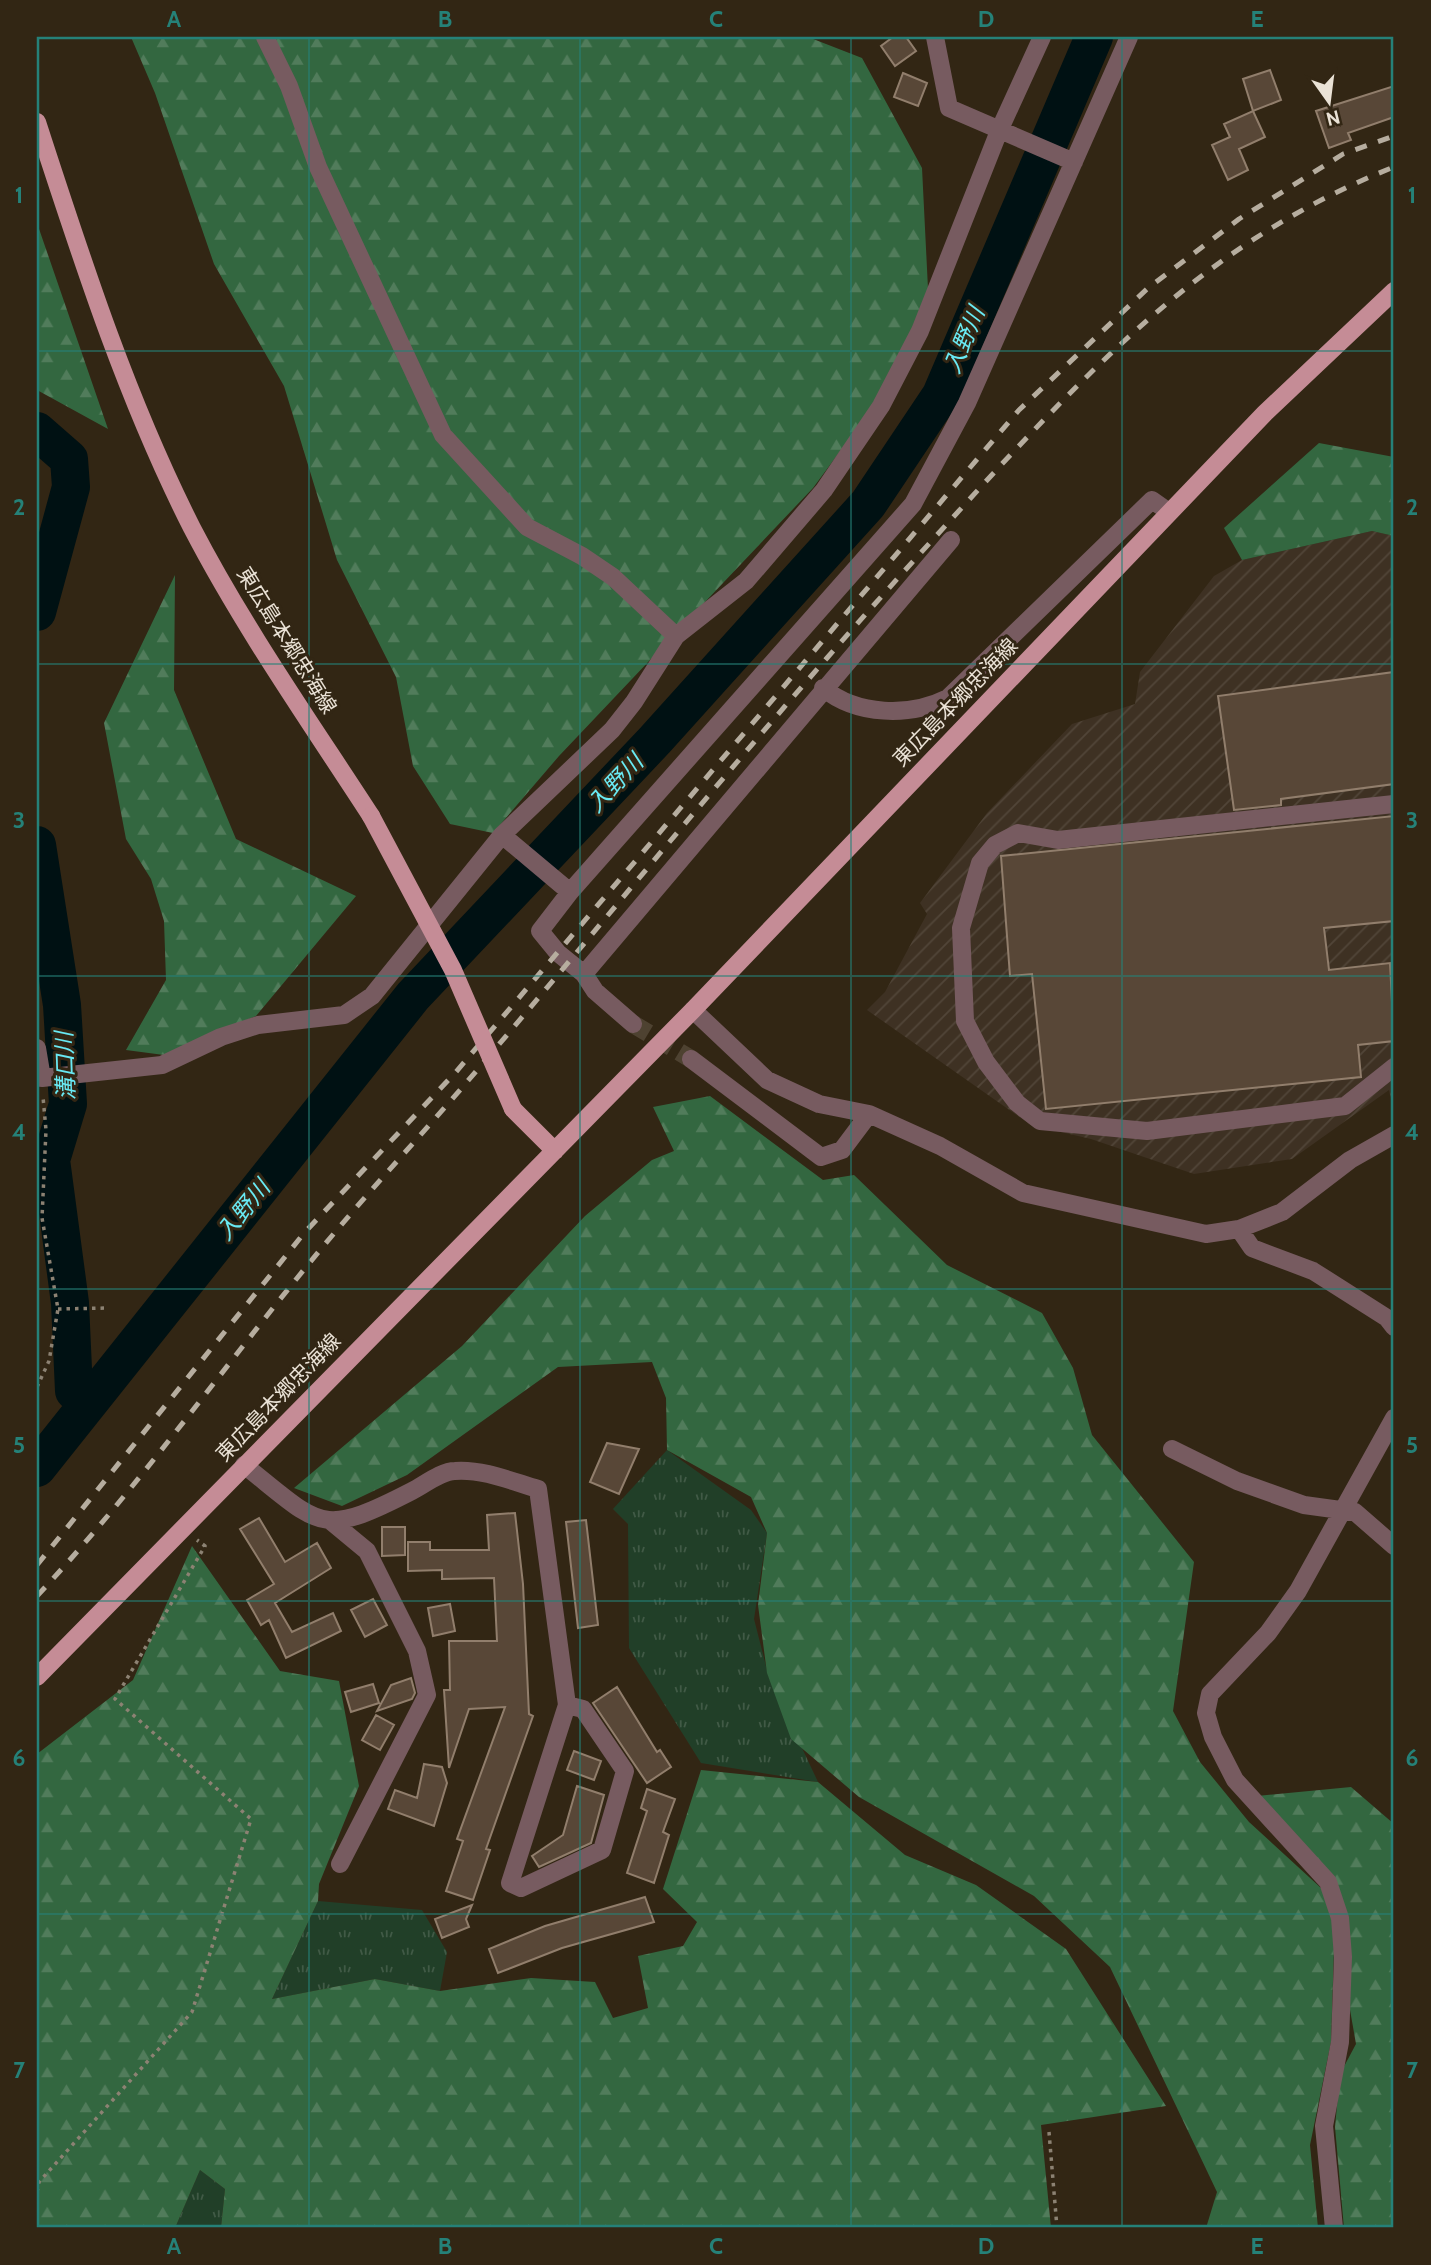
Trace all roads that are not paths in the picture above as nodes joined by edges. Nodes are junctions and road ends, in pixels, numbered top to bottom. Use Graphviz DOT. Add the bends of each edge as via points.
graph roads {
  1 [pos="265,37"];
  2 [pos="935,37"];
  3 [pos="1042,37"];
  4 [pos="1129,37"];
  5 [pos="37,122"];
  6 [pos="1004,133"];
  7 [pos="1074,163"];
  8 [pos="1394,291"];
  9 [pos="1169,512"];
  10 [pos="951,540"];
  11 [pos="676,636"];
  12 [pos="824,688"];
  13 [pos="1394,804"];
  14 [pos="507,839"];
  15 [pos="563,887"];
  16 [pos="584,974"];
  17 [pos="693,1010"];
  18 [pos="633,1024"];
  19 [pos="37,1048"];
  20 [pos="691,1059"];
  21 [pos="1394,1067"];
  22 [pos="869,1114"];
  23 [pos="1394,1135"];
  24 [pos="555,1151"];
  25 [pos="1239,1229"];
  26 [pos="1394,1327"];
  27 [pos="1394,1418"];
  28 [pos="1388,1447"];
  29 [pos="1172,1449"];
  30 [pos="244,1465"];
  31 [pos="1344,1511"];
  32 [pos="332,1522"];
  33 [pos="1394,1546"];
  34 [pos="37,1677"];
  35 [pos="567,1705"];
  36 [pos="340,1864"];
  37 [pos="1334,2228"];
  1 -- 11 [label="street" via="289,86 318,167 443,435 527,527 613,577"];
  2 -- 6 [label="street" via="949,108"];
  3 -- 6 [label="street"];
  4 -- 7 [label="street"];
  5 -- 24 [label="main road, 東広島本郷忠海線, bridge" via="130,393 193,529 279,676 371,816 453,970 513,1109"];
  6 -- 7 [label="street"];
  6 -- 11 [label="street" via="920,331 881,406 824,490 746,581"];
  7 -- 15 [label="street" via="967,403 913,504"];
  8 -- 9 [label="main road, 東広島本郷忠海線"];
  9 -- 12 [label="street" via="1152,500 948,698 933,706 879,710 837,700"];
  9 -- 17 [label="main road, 東広島本郷忠海線"];
  10 -- 12 [label="street"];
  11 -- 14 [label="street" via="612,730"];
  12 -- 16 [label="street"];
  13 -- 21 [label="street" via="1058,840 1018,833 995,845 981,863 961,928 965,1021 986,1062 1017,1103 1040,1121 1147,1130 1345,1106"];
  14 -- 15 [label="street"];
  14 -- 19 [label="street" via="372,996 344,1015 258,1026 221,1037 162,1065 95,1074 49,1077"];
  15 -- 16 [label="street" via="540,931"];
  16 -- 18 [label="street" via="595,991"];
  17 -- 22 [label="street" via="766,1080 820,1104"];
  17 -- 24 [label="main road, 東広島本郷忠海線"];
  20 -- 22 [label="street" via="821,1157 842,1150"];
  22 -- 25 [label="street" via="940,1146 1023,1193 1206,1234"];
  23 -- 25 [label="street" via="1350,1160 1282,1212"];
  24 -- 30 [label="main road, 東広島本郷忠海線"];
  25 -- 26 [label="street" via="1252,1248 1313,1271"];
  27 -- 28 [label="street"];
  28 -- 31 [label="street"];
  29 -- 31 [label="street" via="1237,1481 1304,1504"];
  30 -- 32 [label="street" via="308,1515"];
  30 -- 34 [label="main road, 東広島本郷忠海線"];
  31 -- 33 [label="street" via="1356,1512"];
  31 -- 37 [label="street" via="1268,1633 1210,1694 1206,1713 1235,1780 1328,1882 1340,1918 1340,2042 1324,2126"];
  32 -- 35 [label="street" via="364,1516 452,1470 479,1472 538,1489"];
  32 -- 36 [label="street" via="367,1551 416,1651 427,1695"];
  35 -- 35 [label="street" via="510,1883 521,1888 602,1850 625,1771 583,1709"];
}
